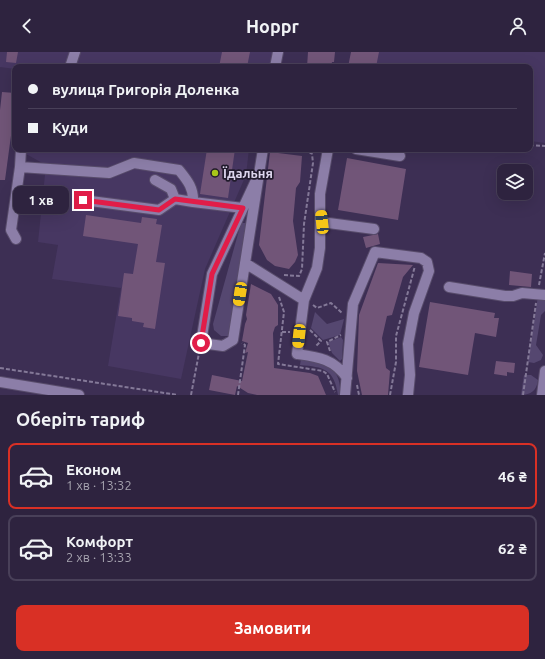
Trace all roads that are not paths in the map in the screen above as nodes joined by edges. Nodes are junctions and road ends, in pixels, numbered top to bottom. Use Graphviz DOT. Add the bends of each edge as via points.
graph roads {
  1 [pos="75,52"];
  2 [pos="278,52"];
  3 [pos="71,64"];
  4 [pos="276,64"];
  5 [pos="21,152"];
  6 [pos="263,152"];
  7 [pos="327,152"];
  8 [pos="375,152"];
  9 [pos="400,156"];
  10 [pos="20,167"];
  11 [pos="259,174"];
  12 [pos="155,180"];
  13 [pos="175,199"];
  14 [pos="83,200"];
  15 [pos="192,202"];
  16 [pos="243,208"];
  17 [pos="322,222"];
  18 [pos="374,229"];
  19 [pos="16,239"];
  20 [pos="245,263"];
  21 [pos="449,287"];
  22 [pos="541,294"];
  23 [pos="306,300"];
  24 [pos="545,372"];
  25 [pos="351,380"];
  26 [pos="0,382"];
  27 [pos="79,395"];
  28 [pos="345,395"];
  29 [pos="408,395"];
  30 [pos="542,395"];
  1 -- 3 [label="street"];
  2 -- 4 [label="street"];
  5 -- 10 [label="street"];
  6 -- 11 [label="street"];
  7 -- 17 [label="street" via="320,194"];
  8 -- 9 [label="street"];
  10 -- 15 [label="street" via="109,173 134,163 179,170 190,183 193,192"];
  10 -- 19 [label="street" via="12,230"];
  11 -- 16 [label="street"];
  11 -- 20 [label="street"];
  12 -- 13 [label="street" via="171,188"];
  13 -- 14 [label="street" via="159,210"];
  13 -- 15 [label="street"];
  15 -- 16 [label="street"];
  16 -- 20 [label="street" via="212,274 201,343 223,346 233,340"];
  17 -- 18 [label="street"];
  17 -- 23 [label="street" via="317,268"];
  20 -- 23 [label="street"];
  21 -- 22 [label="street" via="505,296 522,293"];
  23 -- 25 [label="street" via="297,354 322,358 334,363"];
  24 -- 30 [label="street"];
  25 -- 28 [label="street"];
  25 -- 29 [label="street" via="353,304 375,252 421,258 427,262 429,270 414,313 408,344"];
  26 -- 27 [label="street"];
}
